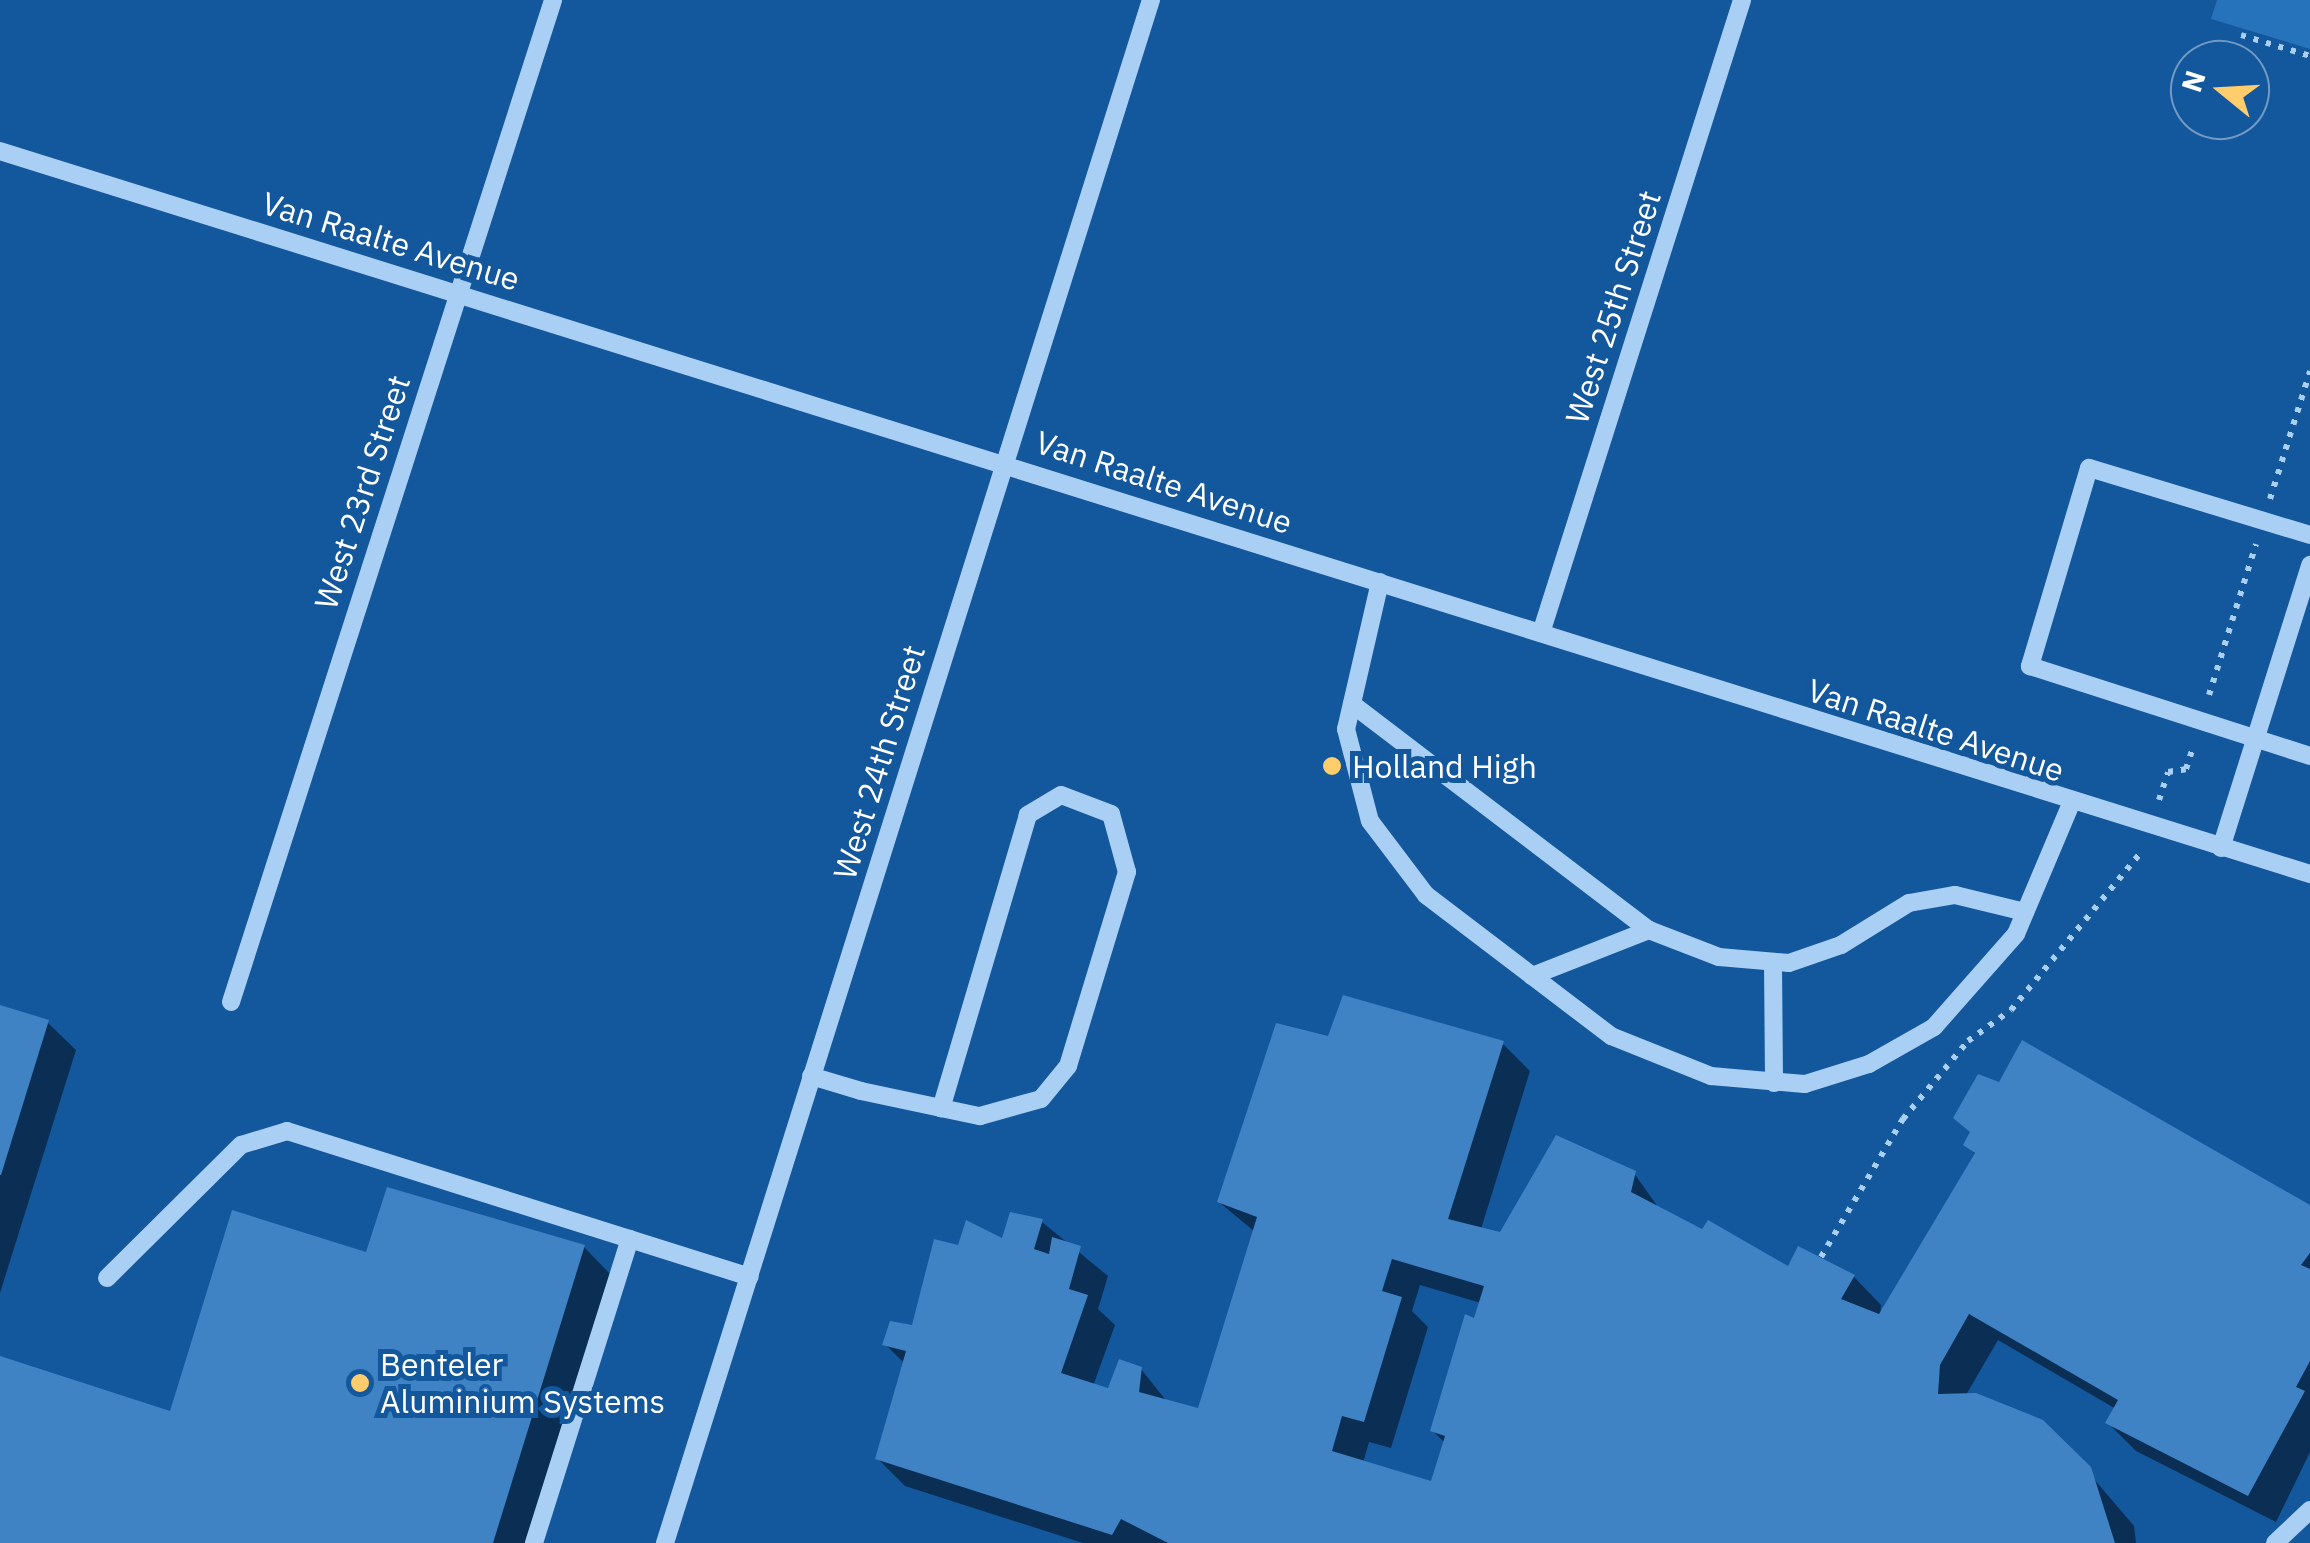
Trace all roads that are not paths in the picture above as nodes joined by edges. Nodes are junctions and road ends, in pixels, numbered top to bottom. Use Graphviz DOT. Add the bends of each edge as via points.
graph roads {
  1 [pos="553,0"];
  2 [pos="1151,0"];
  3 [pos="1742,0"];
  4 [pos="0,151"];
  5 [pos="457,292"];
  6 [pos="1004,463"];
  7 [pos="2310,534"];
  8 [pos="2310,566"];
  9 [pos="1380,582"];
  10 [pos="1541,633"];
  11 [pos="1352,704"];
  12 [pos="2256,739"];
  13 [pos="2310,756"];
  14 [pos="2071,804"];
  15 [pos="2221,848"];
  16 [pos="2310,874"];
  17 [pos="2026,912"];
  18 [pos="1649,930"];
  19 [pos="1773,964"];
  20 [pos="1532,976"];
  21 [pos="231,1002"];
  22 [pos="812,1076"];
  23 [pos="1774,1083"];
  24 [pos="941,1108"];
  25 [pos="630,1239"];
  26 [pos="749,1277"];
  27 [pos="107,1278"];
  28 [pos="2310,1510"];
  29 [pos="534,1543"];
  30 [pos="665,1543"];
  31 [pos="2274,1543"];
  1 -- 5 [label="street, West 23rd Street"];
  2 -- 6 [label="street, West 24th Street"];
  3 -- 10 [label="street, West 25th Street"];
  4 -- 5 [label="street, Van Raalte Avenue"];
  5 -- 6 [label="street, Van Raalte Avenue"];
  5 -- 21 [label="street, West 23rd Street"];
  6 -- 9 [label="street, Van Raalte Avenue"];
  6 -- 22 [label="street, West 24th Street"];
  7 -- 12 [label="street" via="2090,468 2030,666"];
  8 -- 12 [label="street"];
  9 -- 10 [label="street, Van Raalte Avenue"];
  9 -- 11 [label="street"];
  10 -- 14 [label="street, Van Raalte Avenue"];
  11 -- 18 [label="street"];
  11 -- 20 [label="street" via="1346,729 1370,821 1426,895"];
  12 -- 13 [label="street"];
  12 -- 15 [label="street"];
  14 -- 15 [label="street, Van Raalte Avenue"];
  14 -- 17 [label="street"];
  15 -- 16 [label="street, Van Raalte Avenue"];
  17 -- 19 [label="street" via="1956,895 1909,903 1841,944"];
  17 -- 23 [label="street" via="1934,1027 1869,1064 1805,1084"];
  18 -- 19 [label="street" via="1720,957"];
  18 -- 20 [label="street"];
  19 -- 23 [label="street"];
  20 -- 23 [label="street" via="1611,1036 1711,1076"];
  22 -- 24 [label="street"];
  22 -- 26 [label="street, West 24th Street"];
  24 -- 24 [label="street" via="980,1116 1041,1099 1068,1066 1127,872 1111,814 1061,796 1028,815"];
  25 -- 26 [label="street"];
  25 -- 27 [label="street" via="287,1131 241,1145"];
  25 -- 29 [label="street"];
  26 -- 30 [label="street, West 24th Street"];
  28 -- 31 [label="street"];
}
